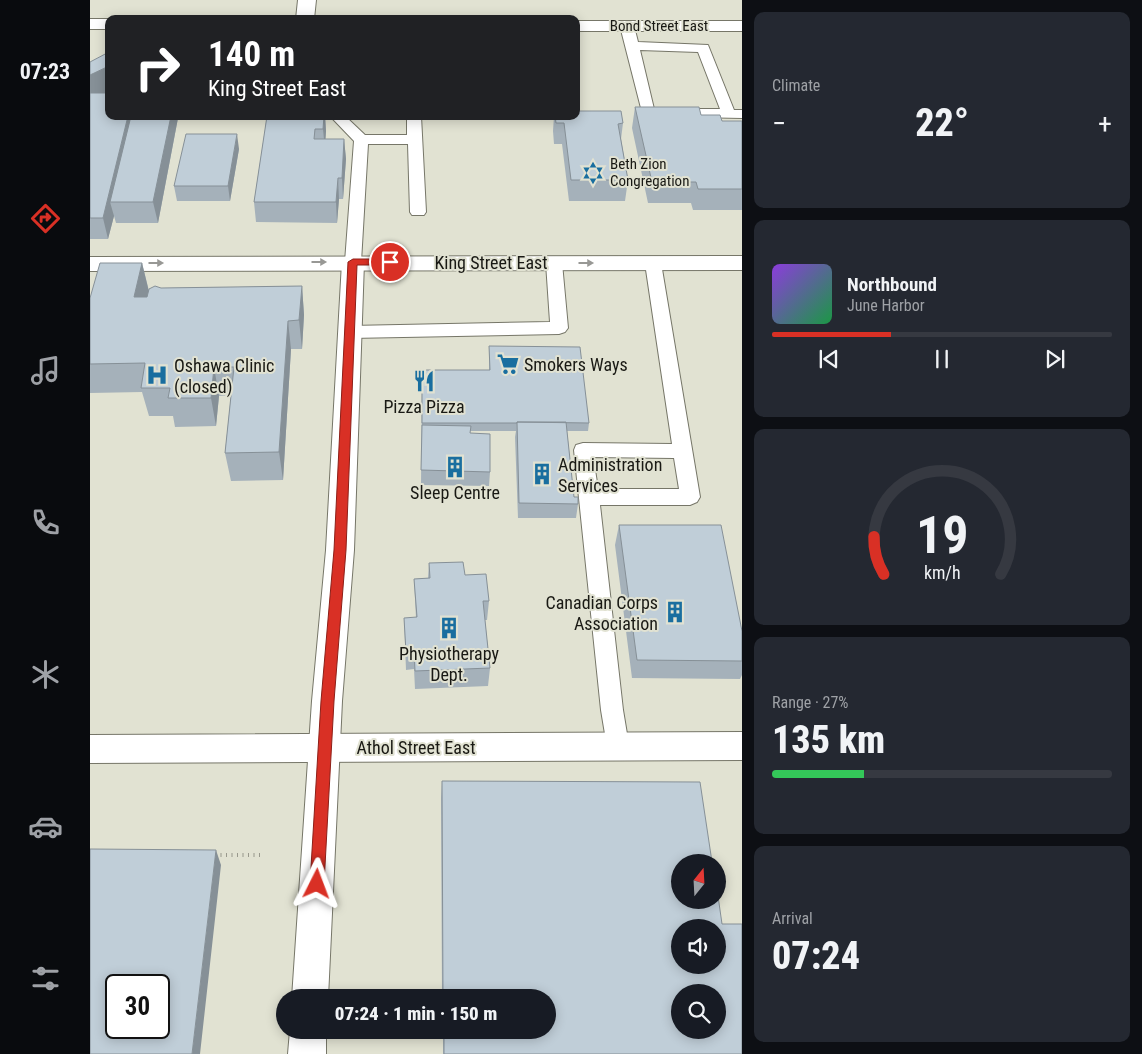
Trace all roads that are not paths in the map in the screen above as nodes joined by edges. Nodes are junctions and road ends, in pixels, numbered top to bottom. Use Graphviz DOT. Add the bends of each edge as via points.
graph roads {
  1 [pos="307,0"];
  2 [pos="305,15"];
  3 [pos="90,24"];
  4 [pos="105,24"];
  5 [pos="580,26"];
  6 [pos="627,26"];
  7 [pos="742,26"];
  8 [pos="633,46"];
  9 [pos="735,114"];
  10 [pos="341,120"];
  11 [pos="414,120"];
  12 [pos="415,139"];
  13 [pos="361,140"];
  14 [pos="418,212"];
  15 [pos="353,262"];
  16 [pos="554,262"];
  17 [pos="653,263"];
  18 [pos="742,263"];
  19 [pos="90,264"];
  20 [pos="350,332"];
  21 [pos="683,452"];
  22 [pos="590,497"];
  23 [pos="618,746"];
  24 [pos="742,746"];
  25 [pos="326,747"];
  26 [pos="90,749"];
  27 [pos="311,989"];
  28 [pos="308,1039"];
  29 [pos="307,1054"];
  1 -- 2 [label="main road"];
  3 -- 4 [label="main road"];
  5 -- 6 [label="main road, Bond Street East"];
  6 -- 7 [label="main road, Bond Street East"];
  6 -- 8 [label="lane"];
  8 -- 9 [label="lane" via="704,48"];
  8 -- 9 [label="lane" via="648,113"];
  10 -- 13 [label="lane"];
  11 -- 12 [label="lane"];
  12 -- 13 [label="lane"];
  12 -- 14 [label="lane"];
  13 -- 15 [label="lane"];
  15 -- 16 [label="main road, King Street East"];
  19 -- 15 [label="main road, King Street East, one-way"];
  15 -- 20 [label="main road"];
  16 -- 17 [label="main road, King Street East, one-way"];
  16 -- 20 [label="lane" via="559,328"];
  17 -- 18 [label="main road, King Street East"];
  17 -- 21 [label="lane"];
  20 -- 25 [label="main road" via="340,550"];
  21 -- 22 [label="lane" via="690,497"];
  21 -- 22 [label="lane" via="583,450"];
  22 -- 23 [label="lane"];
  23 -- 24 [label="main road, Athol Street East"];
  23 -- 25 [label="main road, Athol Street East"];
  25 -- 26 [label="main road, Athol Street East"];
  25 -- 27 [label="main road"];
  28 -- 29 [label="main road"];
}
